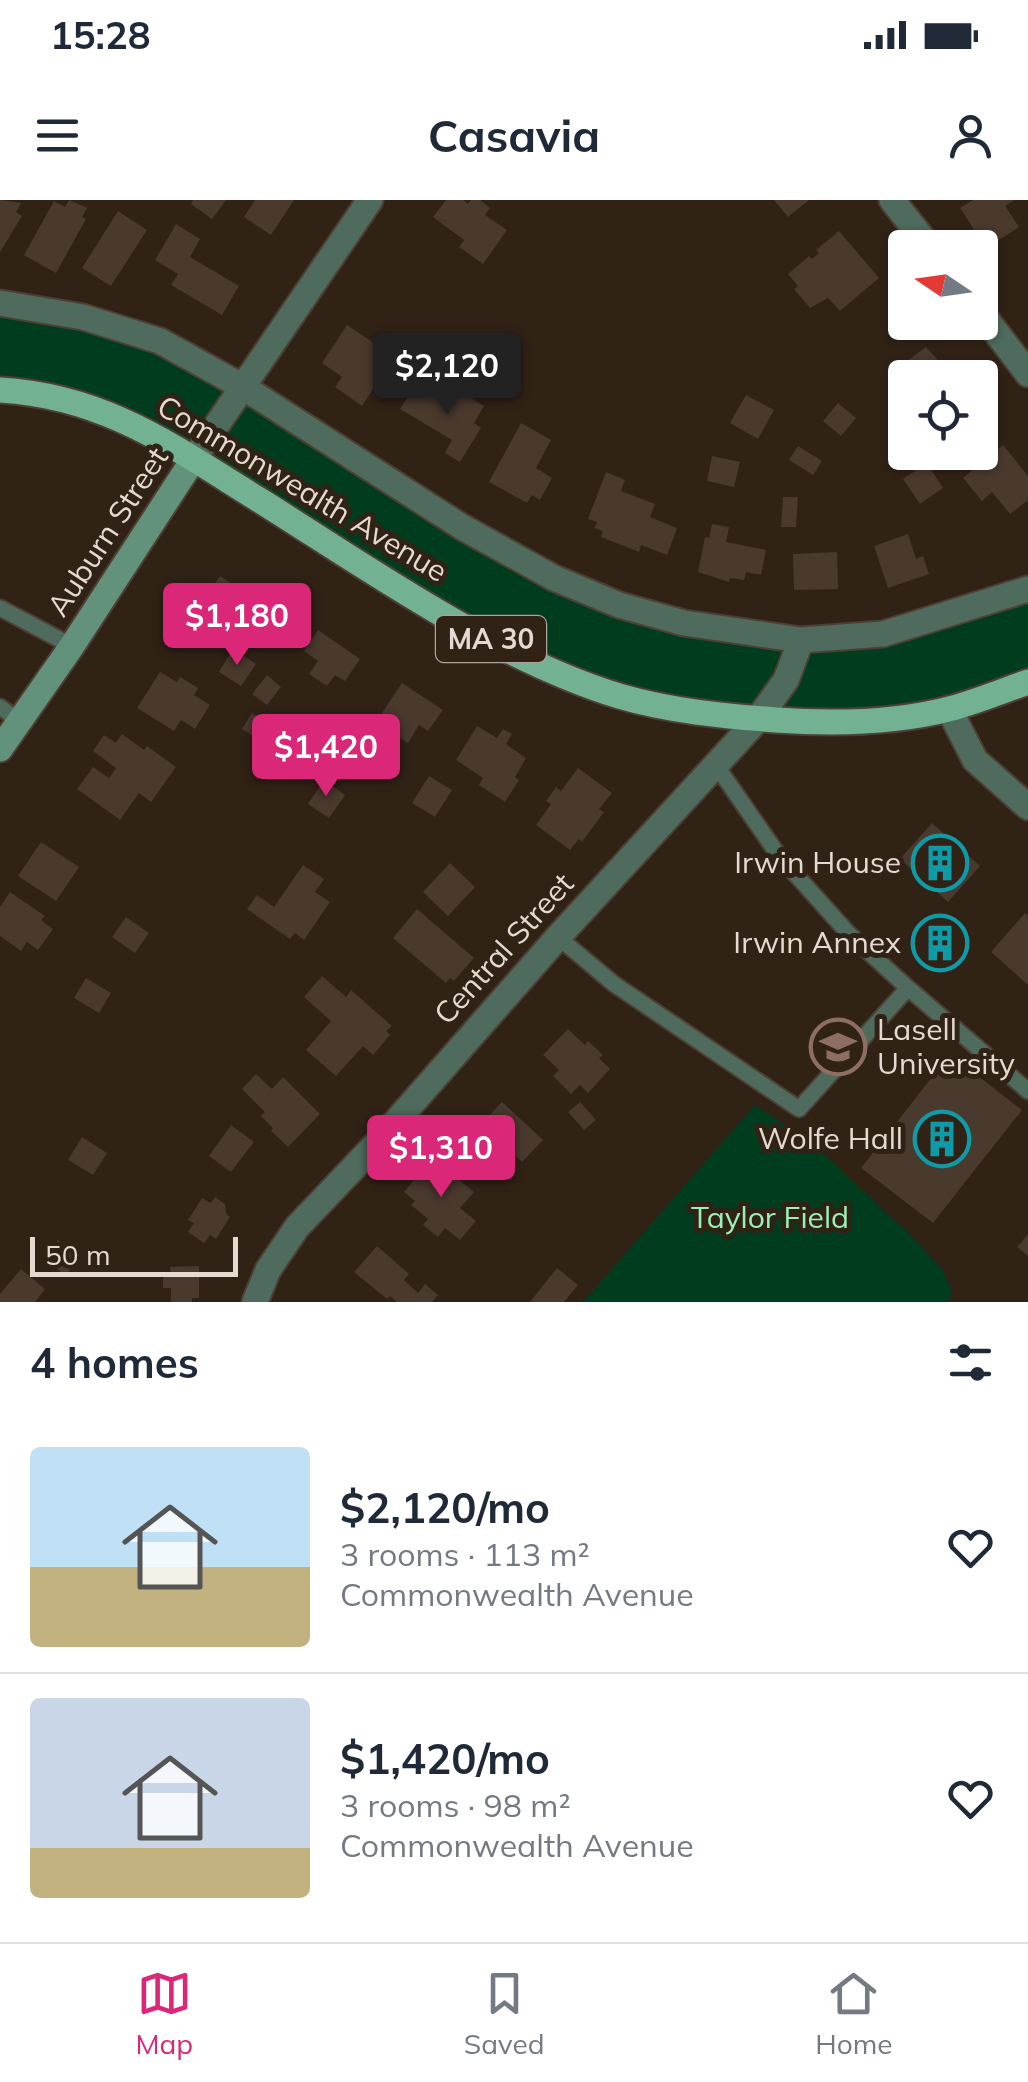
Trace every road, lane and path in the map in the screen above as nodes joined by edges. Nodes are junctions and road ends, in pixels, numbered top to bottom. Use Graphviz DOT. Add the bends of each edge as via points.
graph roads {
  1 [pos="370,200"];
  2 [pos="892,200"];
  3 [pos="916,230"];
  4 [pos="0,303"];
  5 [pos="998,335"];
  6 [pos="1028,374"];
  7 [pos="243,387"];
  8 [pos="0,390"];
  9 [pos="194,460"];
  10 [pos="1028,589"];
  11 [pos="0,608"];
  12 [pos="802,640"];
  13 [pos="72,646"];
  14 [pos="1028,682"];
  15 [pos="949,709"];
  16 [pos="10,714"];
  17 [pos="758,719"];
  18 [pos="0,749"];
  19 [pos="716,766"];
  20 [pos="1028,808"];
  21 [pos="558,937"];
  22 [pos="908,988"];
  23 [pos="1028,1091"];
  24 [pos="255,1302"];
  1 -- 7 [label="street, Auburn Street"];
  2 -- 3 [label="street"];
  4 -- 7 [label="street, Commonwealth Avenue" via="134,332"];
  5 -- 6 [label="street"];
  7 -- 9 [label="street, Auburn Street"];
  7 -- 12 [label="street, Commonwealth Avenue" via="378,476 554,578 684,623"];
  8 -- 9 [label="main road, Commonwealth Avenue / MA 30" via="119,418"];
  9 -- 13 [label="main road, Auburn Street"];
  9 -- 17 [label="main road, Commonwealth Avenue / MA 30" via="438,610 548,668 658,706"];
  10 -- 12 [label="street, Commonwealth Avenue" via="883,634"];
  11 -- 13 [label="lane"];
  12 -- 17 [label="street, Central Street" via="786,680"];
  13 -- 16 [label="main road, Auburn Street"];
  14 -- 15 [label="main road, Commonwealth Avenue / MA 30"];
  15 -- 17 [label="main road, Commonwealth Avenue / MA 30" via="835,722"];
  15 -- 20 [label="street" via="975,760"];
  16 -- 18 [label="main road, Auburn Street"];
  17 -- 19 [label="street, Central Street"];
  19 -- 21 [label="street, Central Street"];
  19 -- 22 [label="lane" via="755,825 849,934"];
  21 -- 22 [label="lane" via="614,984 799,1110"];
  21 -- 24 [label="street, Central Street" via="296,1227"];
  22 -- 23 [label="lane"];
}
